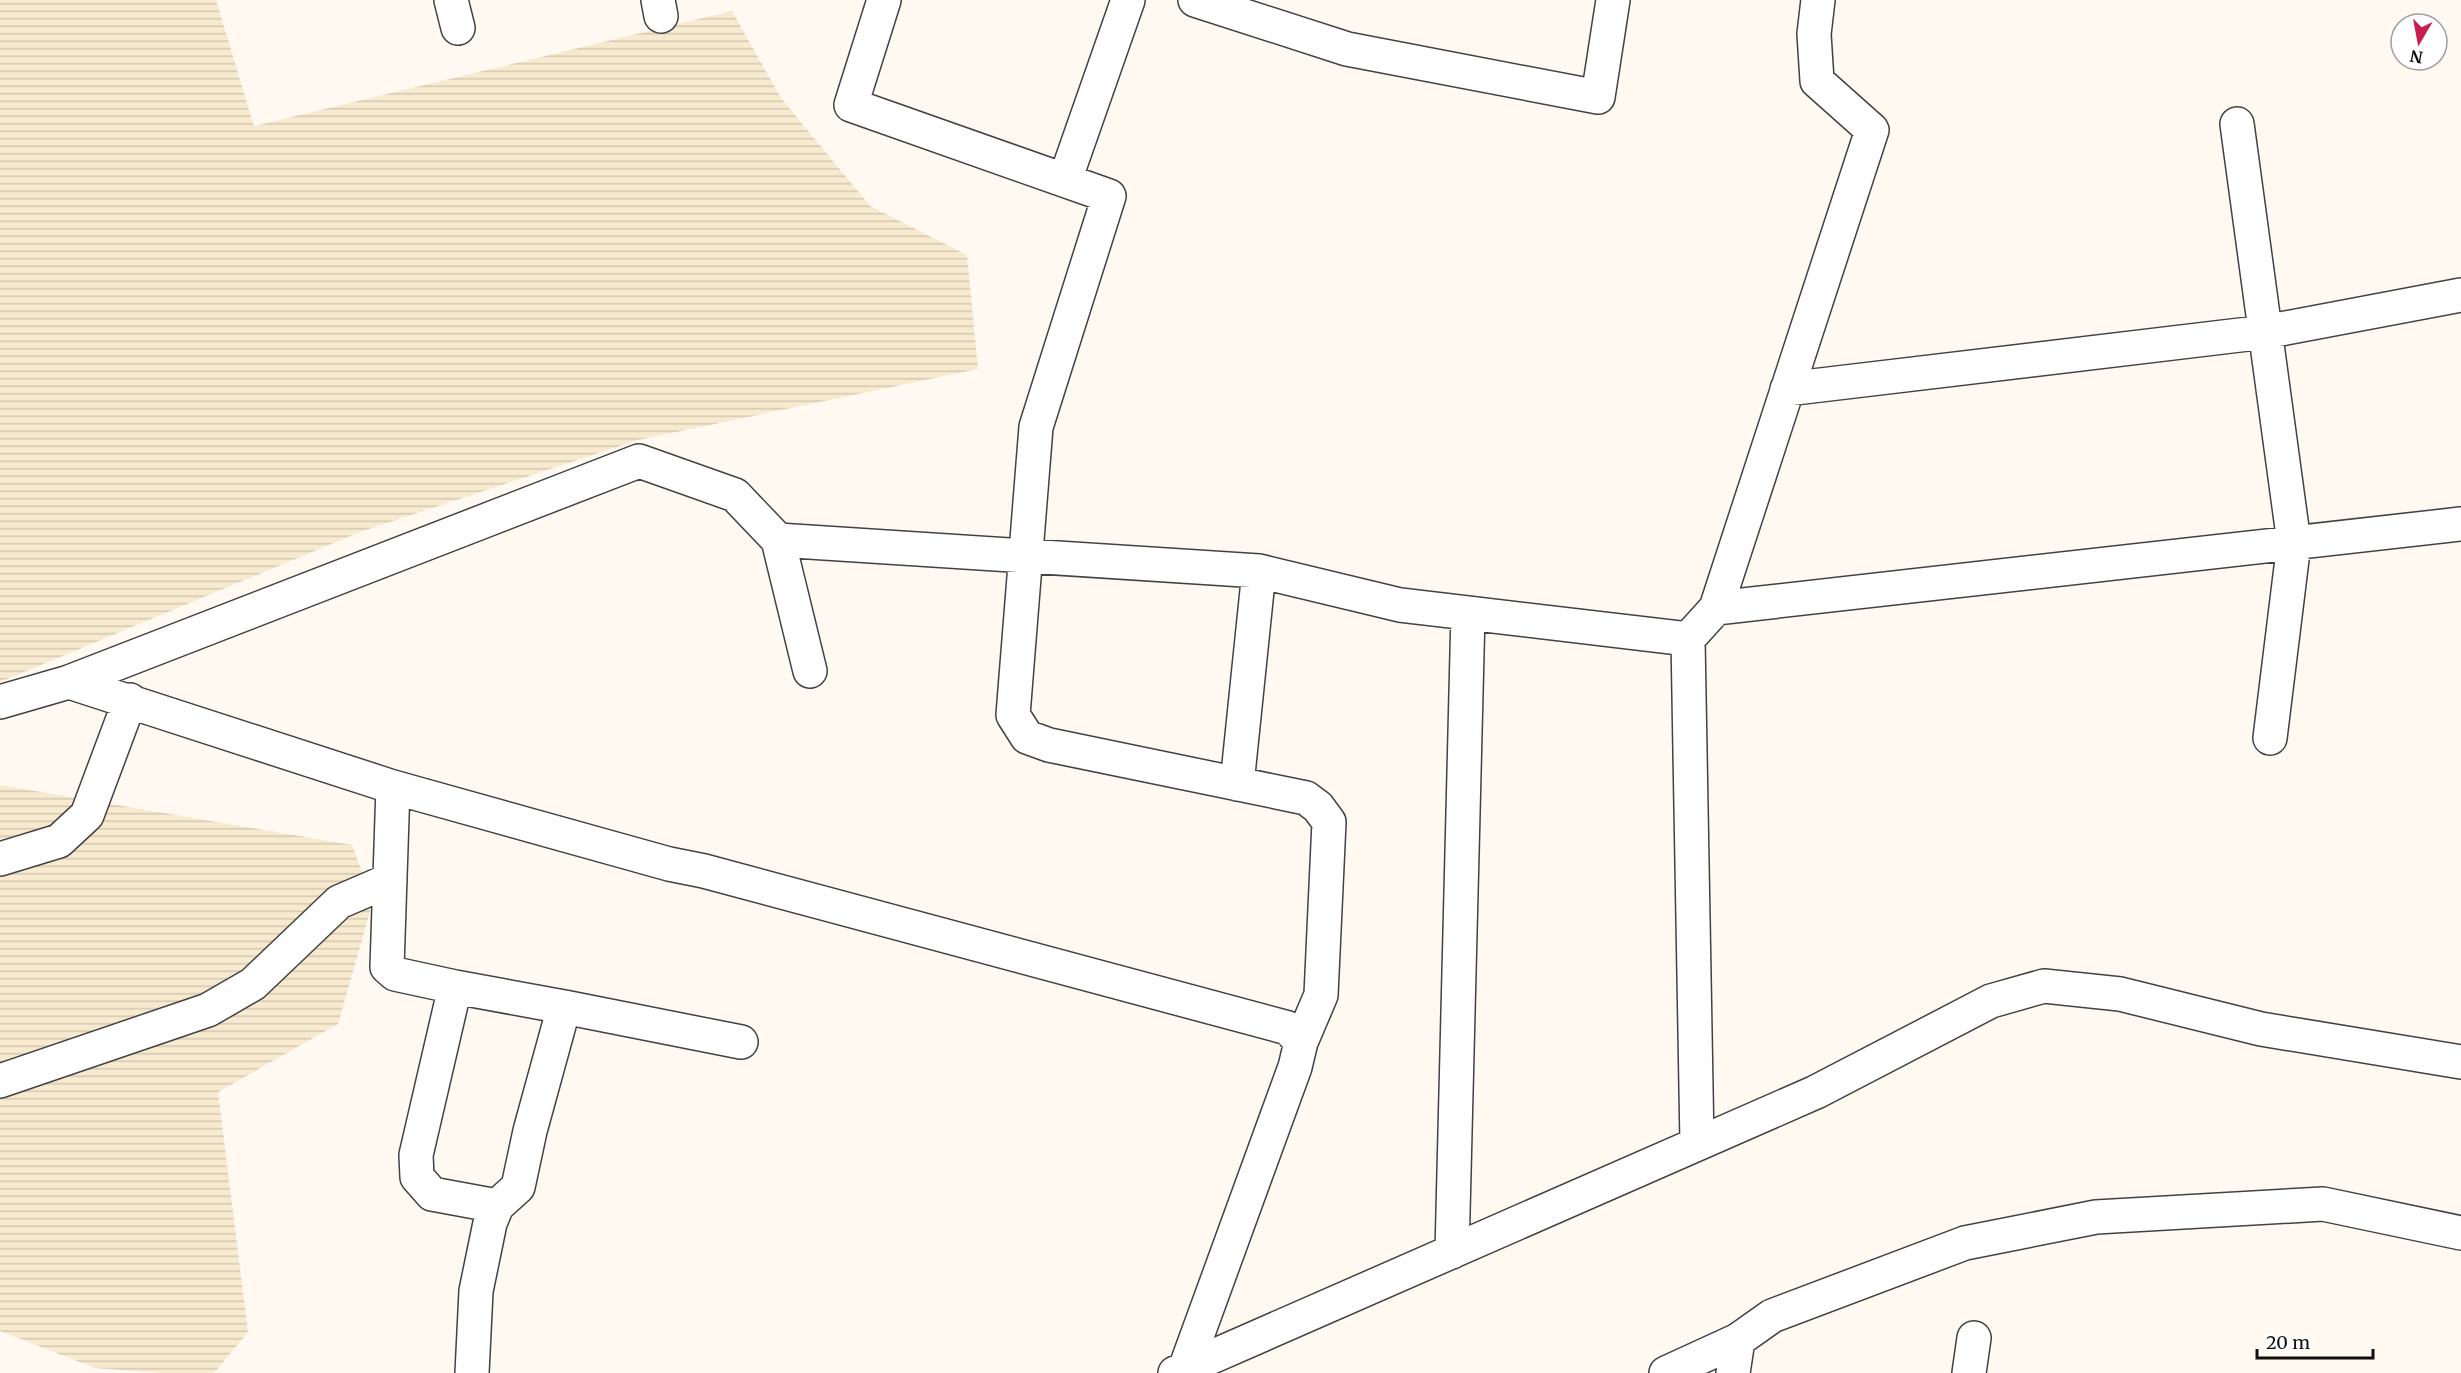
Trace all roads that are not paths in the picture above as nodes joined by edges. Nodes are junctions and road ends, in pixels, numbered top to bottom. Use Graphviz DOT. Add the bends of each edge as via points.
graph roads {
  1 [pos="884,0"];
  2 [pos="1128,0"];
  3 [pos="1195,0"];
  4 [pos="1613,0"];
  5 [pos="1818,0"];
  6 [pos="2237,124"];
  7 [pos="1065,180"];
  8 [pos="2461,294"];
  9 [pos="2265,332"];
  10 [pos="1787,389"];
  11 [pos="2461,524"];
  12 [pos="778,540"];
  13 [pos="2294,543"];
  14 [pos="1024,557"];
  15 [pos="1259,571"];
  16 [pos="1716,608"];
  17 [pos="1468,613"];
  18 [pos="1688,639"];
  19 [pos="810,671"];
  20 [pos="69,682"];
  21 [pos="129,700"];
  22 [pos="0,702"];
  23 [pos="2270,738"];
  24 [pos="1237,784"];
  25 [pos="393,787"];
  26 [pos="0,859"];
  27 [pos="390,880"];
  28 [pos="455,987"];
  29 [pos="564,1007"];
  30 [pos="741,1042"];
  31 [pos="1301,1042"];
  32 [pos="2461,1062"];
  33 [pos="0,1081"];
  34 [pos="1697,1144"];
  35 [pos="497,1206"];
  36 [pos="2461,1233"];
  37 [pos="1452,1252"];
  38 [pos="1974,1338"];
  39 [pos="1738,1340"];
  40 [pos="1182,1372"];
  41 [pos="471,1373"];
  42 [pos="1666,1373"];
  43 [pos="1733,1373"];
  44 [pos="1969,1373"];
  1 -- 7 [label="street" via="850,105"];
  2 -- 7 [label="street"];
  3 -- 4 [label="street" via="1347,50 1598,97"];
  5 -- 10 [label="street" via="1814,34 1817,81 1872,130"];
  6 -- 9 [label="street"];
  7 -- 14 [label="street" via="1109,196 1036,427"];
  8 -- 9 [label="street"];
  9 -- 10 [label="street"];
  9 -- 13 [label="street"];
  10 -- 16 [label="street"];
  11 -- 13 [label="street"];
  12 -- 14 [label="street"];
  12 -- 19 [label="street"];
  12 -- 20 [label="street" via="735,495 639,461"];
  13 -- 16 [label="street"];
  13 -- 23 [label="street"];
  14 -- 15 [label="street"];
  14 -- 24 [label="street" via="1013,715 1027,737 1049,745"];
  15 -- 17 [label="street" via="1400,605"];
  15 -- 24 [label="street"];
  16 -- 18 [label="street"];
  17 -- 18 [label="street"];
  17 -- 37 [label="street"];
  18 -- 34 [label="street"];
  20 -- 21 [label="street"];
  20 -- 22 [label="street"];
  21 -- 25 [label="street"];
  21 -- 26 [label="street" via="87,815 59,841"];
  24 -- 31 [label="street" via="1306,798 1329,822 1321,995"];
  25 -- 27 [label="street"];
  25 -- 31 [label="street" via="1288,1028"];
  27 -- 28 [label="street" via="387,967 395,974"];
  27 -- 33 [label="street" via="339,902 253,984 208,1010"];
  28 -- 29 [label="street"];
  28 -- 35 [label="street" via="416,1155 417,1177 432,1194"];
  29 -- 30 [label="street"];
  29 -- 35 [label="street" via="518,1187"];
  31 -- 40 [label="street"];
  32 -- 34 [label="street" via="2261,1029 2121,994 2044,986 1991,1001 1816,1092"];
  34 -- 37 [label="street"];
  35 -- 41 [label="street" via="476,1291"];
  36 -- 39 [label="street" via="2323,1204 2096,1217 1965,1243 1772,1316"];
  37 -- 40 [label="street"];
  38 -- 44 [label="street"];
  39 -- 42 [label="street"];
  39 -- 43 [label="street"];
}
